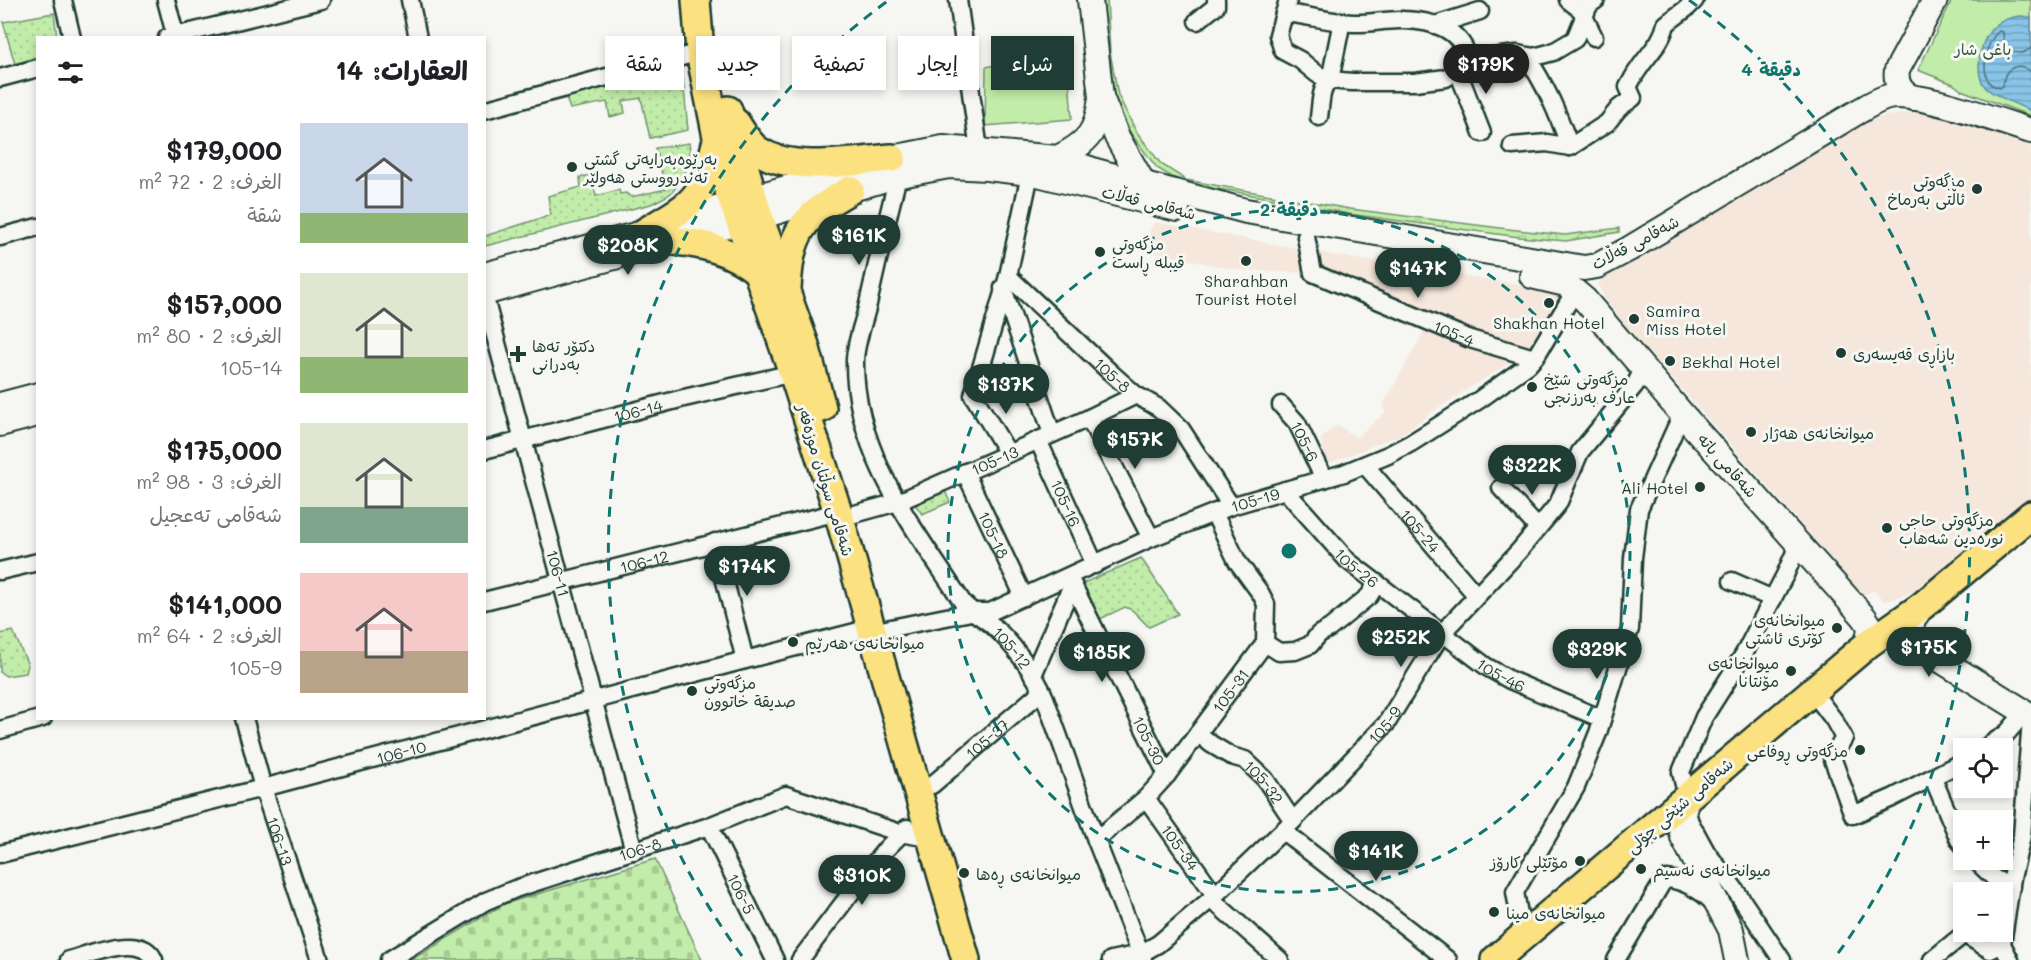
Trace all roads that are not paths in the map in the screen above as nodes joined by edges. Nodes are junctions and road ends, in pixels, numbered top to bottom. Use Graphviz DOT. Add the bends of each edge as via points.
graph roads {
  1 [pos="63,0"];
  2 [pos="166,0"];
  3 [pos="321,0"];
  4 [pos="410,0"];
  5 [pos="696,0"];
  6 [pos="711,0"];
  7 [pos="958,0"];
  8 [pos="1090,0"];
  9 [pos="1216,0"];
  10 [pos="1568,0"];
  11 [pos="1596,0"];
  12 [pos="1695,0"];
  13 [pos="1935,0"];
  14 [pos="1286,6"];
  15 [pos="1480,11"];
  16 [pos="1583,16"];
  17 [pos="1197,21"];
  18 [pos="1342,21"];
  19 [pos="1435,25"];
  20 [pos="72,36"];
  21 [pos="173,36"];
  22 [pos="177,36"];
  23 [pos="418,36"];
  24 [pos="699,36"];
  25 [pos="1594,37"];
  26 [pos="696,53"];
  27 [pos="1526,56"];
  28 [pos="1463,65"];
  29 [pos="36,69"];
  30 [pos="0,78"];
  31 [pos="1330,80"];
  32 [pos="707,90"];
  33 [pos="1101,97"];
  34 [pos="1914,98"];
  35 [pos="727,108"];
  36 [pos="486,109"];
  37 [pos="1319,117"];
  38 [pos="2031,131"];
  39 [pos="1482,133"];
  40 [pos="717,140"];
  41 [pos="1512,146"];
  42 [pos="1570,147"];
  43 [pos="979,150"];
  44 [pos="894,167"];
  45 [pos="1046,170"];
  46 [pos="1143,183"];
  47 [pos="850,190"];
  48 [pos="746,210"];
  49 [pos="36,228"];
  50 [pos="643,233"];
  51 [pos="0,237"];
  52 [pos="1306,237"];
  53 [pos="675,241"];
  54 [pos="1588,268"];
  55 [pos="756,270"];
  56 [pos="486,274"];
  57 [pos="1006,282"];
  58 [pos="1575,291"];
  59 [pos="486,293"];
  60 [pos="788,296"];
  61 [pos="486,301"];
  62 [pos="1534,358"];
  63 [pos="1644,368"];
  64 [pos="793,373"];
  65 [pos="1136,395"];
  66 [pos="0,405"];
  67 [pos="1281,405"];
  68 [pos="32,406"];
  69 [pos="1682,414"];
  70 [pos="1089,418"];
  71 [pos="0,424"];
  72 [pos="1045,437"];
  73 [pos="523,440"];
  74 [pos="486,449"];
  75 [pos="1008,453"];
  76 [pos="1365,465"];
  77 [pos="965,472"];
  78 [pos="1324,479"];
  79 [pos="1501,488"];
  80 [pos="1285,490"];
  81 [pos="898,502"];
  82 [pos="1231,506"];
  83 [pos="844,513"];
  84 [pos="1214,513"];
  85 [pos="2031,516"];
  86 [pos="1538,528"];
  87 [pos="1151,538"];
  88 [pos="715,542"];
  89 [pos="1798,543"];
  90 [pos="36,563"];
  91 [pos="1095,565"];
  92 [pos="0,572"];
  93 [pos="560,581"];
  94 [pos="1071,581"];
  95 [pos="1732,581"];
  96 [pos="1377,583"];
  97 [pos="1476,595"];
  98 [pos="1024,597"];
  99 [pos="1773,599"];
  100 [pos="486,600"];
  101 [pos="1922,606"];
  102 [pos="971,612"];
  103 [pos="878,628"];
  104 [pos="1442,633"];
  105 [pos="1265,643"];
  106 [pos="1868,644"];
  107 [pos="745,660"];
  108 [pos="1033,675"];
  109 [pos="1042,691"];
  110 [pos="1812,691"];
  111 [pos="592,700"];
  112 [pos="2029,716"];
  113 [pos="1602,719"];
  114 [pos="37,720"];
  115 [pos="245,720"];
  116 [pos="0,730"];
  117 [pos="1198,733"];
  118 [pos="2000,738"];
  119 [pos="1953,767"];
  120 [pos="1167,775"];
  121 [pos="1933,778"];
  122 [pos="932,785"];
  123 [pos="263,788"];
  124 [pos="1146,798"];
  125 [pos="1687,798"];
  126 [pos="924,814"];
  127 [pos="709,826"];
  128 [pos="1288,826"];
  129 [pos="1953,826"];
  130 [pos="900,833"];
  131 [pos="1096,840"];
  132 [pos="934,849"];
  133 [pos="634,850"];
  134 [pos="0,854"];
  135 [pos="1986,870"];
  136 [pos="2001,882"];
  137 [pos="2012,882"];
  138 [pos="1213,897"];
  139 [pos="1723,914"];
  140 [pos="1528,932"];
  141 [pos="2002,944"];
  142 [pos="1142,957"];
  143 [pos="69,960"];
  144 [pos="154,960"];
  145 [pos="320,960"];
  146 [pos="389,960"];
  147 [pos="775,960"];
  148 [pos="800,960"];
  149 [pos="966,960"];
  150 [pos="979,960"];
  151 [pos="1111,960"];
  152 [pos="1280,960"];
  153 [pos="1448,960"];
  154 [pos="1495,960"];
  155 [pos="1616,960"];
  156 [pos="1737,960"];
  157 [pos="1782,960"];
  158 [pos="1932,960"];
  159 [pos="2010,960"];
  1 -- 20 [label="street"];
  2 -- 21 [label="street"];
  3 -- 22 [label="street"];
  4 -- 23 [label="street"];
  5 -- 24 [label="main road, شەقامی سوڵتان موزەفەر"];
  6 -- 35 [label="main road, شەقامی سوڵتان موزەفەر"];
  7 -- 43 [label="street"];
  8 -- 33 [label="main road, شەقامی قەڵات"];
  9 -- 17 [label="street" via="1216,6"];
  10 -- 16 [label="street"];
  11 -- 16 [label="street"];
  12 -- 42 [label="street" via="1666,24 1664,34 1628,87 1633,98 1606,123"];
  13 -- 34 [label="main road" via="1897,70 1899,88"];
  14 -- 18 [label="street"];
  14 -- 31 [label="street" via="1278,35 1283,51"];
  15 -- 19 [label="street"];
  16 -- 25 [label="street"];
  16 -- 27 [label="street" via="1575,39 1553,52"];
  18 -- 19 [label="street" via="1404,20"];
  18 -- 31 [label="street"];
  19 -- 28 [label="street" via="1454,33 1466,49"];
  26 -- 36 [label="street"];
  27 -- 28 [label="street" via="1517,54"];
  27 -- 42 [label="street" via="1554,103"];
  28 -- 31 [label="street" via="1446,78 1415,82"];
  28 -- 39 [label="street"];
  29 -- 30 [label="street"];
  31 -- 37 [label="street" via="1325,84"];
  32 -- 40 [label="main road, شەقامی سوڵتان موزەفەر"];
  33 -- 45 [label="main road" via="1099,117 1089,138"];
  33 -- 46 [label="main road, شەقامی قەڵات" via="1117,137"];
  34 -- 38 [label="main road, شەقامی قەڵات"];
  34 -- 54 [label="main road, شەقامی قەڵات" via="1887,97 1854,114 1629,249"];
  35 -- 44 [label="main road" via="748,141 771,157 810,164"];
  35 -- 48 [label="main road, شەقامی سوڵتان موزەفەر"];
  40 -- 48 [label="main road, شەقامی سوڵتان موزەفەر"];
  40 -- 50 [label="main road" via="709,172 697,195 682,210"];
  41 -- 42 [label="street" via="1547,143"];
  43 -- 44 [label="main road, شەقامی قەڵات" via="943,148"];
  43 -- 45 [label="main road, شەقامی قەڵات"];
  44 -- 45 [label="main road, شەقامی قەڵات"];
  44 -- 47 [label="main road, شەقامی قەڵات"];
  44 -- 48 [label="main road, شەقامی قەڵات"];
  44 -- 81 [label="street, 105-12" via="896,184 855,359 858,398 867,436"];
  45 -- 46 [label="main road, شەقامی قەڵات"];
  45 -- 52 [label="main road, شەقامی قەڵات" via="1244,226"];
  45 -- 57 [label="street"];
  46 -- 54 [label="main road, شەقامی قەڵات" via="1246,211"];
  47 -- 48 [label="main road, شەقامی قەڵات"];
  47 -- 60 [label="main road" via="814,213 801,228 794,246"];
  48 -- 50 [label="main road"];
  48 -- 53 [label="main road"];
  48 -- 55 [label="main road, شەقامی سوڵتان موزەفەر"];
  48 -- 60 [label="main road, شەقامی سوڵتان موزەفەر"];
  49 -- 51 [label="street"];
  50 -- 56 [label="main road"];
  52 -- 58 [label="main road, شەقامی قەڵات" via="1558,280"];
  52 -- 62 [label="street, 105-4" via="1313,273 1470,339"];
  53 -- 55 [label="main road" via="721,249"];
  53 -- 59 [label="main road"];
  54 -- 58 [label="main road"];
  55 -- 64 [label="main road, شەقامی سوڵتان موزەفەر"];
  57 -- 65 [label="street, 105-8"];
  57 -- 72 [label="street, 105-16"];
  57 -- 75 [label="street" via="973,395"];
  58 -- 62 [label="street, 105-19"];
  58 -- 63 [label="main road, شەقامی باتە"];
  60 -- 83 [label="main road, شەقامی سوڵتان موزەفەر" via="805,345"];
  61 -- 73 [label="street, 106-11"];
  62 -- 76 [label="street, 105-19" via="1479,400"];
  63 -- 69 [label="main road, شەقامی باتە"];
  63 -- 86 [label="street, 105-9" via="1635,385 1580,453 1558,504"];
  64 -- 73 [label="street, 106-14"];
  64 -- 83 [label="main road, شەقامی سوڵتان موزەفەر"];
  65 -- 70 [label="street, 105-13"];
  65 -- 82 [label="street, 105-8" via="1159,408 1181,429"];
  66 -- 68 [label="main road"];
  67 -- 78 [label="street, 105-6" via="1298,423"];
  68 -- 71 [label="main road"];
  69 -- 89 [label="main road, شەقامی باتە"];
  69 -- 113 [label="street" via="1639,509 1630,629"];
  70 -- 72 [label="street, 105-13"];
  70 -- 87 [label="street"];
  72 -- 75 [label="street, 105-13"];
  72 -- 91 [label="street, 105-16"];
  73 -- 74 [label="street, 106-14"];
  73 -- 93 [label="street, 106-11"];
  75 -- 77 [label="street, 105-13"];
  76 -- 78 [label="street, 105-19"];
  76 -- 97 [label="street, 105-24"];
  77 -- 81 [label="street, 105-13"];
  77 -- 98 [label="street, 105-18"];
  78 -- 80 [label="street, 105-19"];
  79 -- 86 [label="street"];
  80 -- 82 [label="street, 105-19"];
  80 -- 96 [label="street, 105-26" via="1348,561"];
  81 -- 83 [label="street, 105-13"];
  81 -- 102 [label="street, 105-12"];
  82 -- 84 [label="street, 105-19"];
  83 -- 88 [label="street, 106-12"];
  83 -- 103 [label="main road, شەقامی سوڵتان موزەفەر"];
  84 -- 87 [label="street, 105-19"];
  84 -- 105 [label="street" via="1237,561 1266,604"];
  85 -- 101 [label="main road, شەقامی شێخی چۆلی"];
  86 -- 97 [label="street, 105-9"];
  87 -- 91 [label="street, 105-19"];
  88 -- 93 [label="street, 106-12"];
  88 -- 107 [label="street"];
  89 -- 99 [label="street"];
  89 -- 106 [label="main road, شەقامی باتە" via="1864,617 1870,626"];
  90 -- 92 [label="street"];
  91 -- 94 [label="street, 105-19"];
  93 -- 100 [label="street, 106-12"];
  93 -- 111 [label="street, 106-11"];
  94 -- 98 [label="street, 105-19"];
  94 -- 108 [label="street"];
  94 -- 120 [label="street, 105-30"];
  95 -- 99 [label="street"];
  96 -- 104 [label="street, 105-26"];
  96 -- 105 [label="street" via="1369,596 1310,645 1279,652"];
  97 -- 104 [label="street, 105-9"];
  98 -- 102 [label="street, 105-19" via="990,612"];
  99 -- 125 [label="street" via="1704,717 1681,772"];
  101 -- 106 [label="main road, شەقامی شێخی چۆلی"];
  101 -- 112 [label="main road" via="1911,623 1911,636 1918,646"];
  102 -- 103 [label="street, 105-19"];
  102 -- 108 [label="street, 105-12" via="992,625"];
  103 -- 107 [label="street, 106-10"];
  103 -- 122 [label="main road, شەقامی سوڵتان موزەفەر"];
  103 -- 126 [label="main road, شەقامی سوڵتان موزەفەر"];
  104 -- 113 [label="street, 105-46" via="1510,681"];
  104 -- 128 [label="street, 105-9" via="1386,724"];
  105 -- 117 [label="street, 105-31"];
  106 -- 110 [label="main road, شەقامی شێخی چۆلی"];
  107 -- 111 [label="street, 106-10"];
  108 -- 109 [label="street, 105-12"];
  109 -- 122 [label="street, 105-37"];
  109 -- 131 [label="street, 105-12"];
  110 -- 121 [label="street" via="1844,738 1832,757 1854,815"];
  110 -- 125 [label="main road, شەقامی شێخی چۆلی"];
  111 -- 123 [label="street, 106-10"];
  111 -- 133 [label="street, 106-11"];
  112 -- 118 [label="street"];
  112 -- 137 [label="street" via="2022,836"];
  113 -- 140 [label="street" via="1576,788 1515,892"];
  114 -- 116 [label="street"];
  115 -- 123 [label="street, 106-13"];
  117 -- 120 [label="street, 105-31"];
  117 -- 128 [label="street, 105-32" via="1231,756 1245,760 1265,779"];
  119 -- 121 [label="street"];
  120 -- 124 [label="street, 105-31"];
  121 -- 129 [label="street"];
  122 -- 150 [label="main road, شەقامی سوڵتان موزەفەر"];
  123 -- 134 [label="street, 106-10"];
  123 -- 145 [label="street, 106-13"];
  124 -- 131 [label="street, 105-31"];
  124 -- 138 [label="street, 105-34"];
  125 -- 139 [label="main road" via="1680,824 1683,837"];
  125 -- 140 [label="main road, شەقامی شێخی چۆلی"];
  125 -- 157 [label="street" via="1690,822 1707,853"];
  126 -- 130 [label="street"];
  126 -- 132 [label="main road, شەقامی سوڵتان موزەفەر"];
  127 -- 130 [label="street, 106-8" via="786,795"];
  127 -- 133 [label="street, 106-8"];
  127 -- 147 [label="street, 106-5"];
  128 -- 138 [label="street, 105-9"];
  128 -- 153 [label="street, 105-32"];
  130 -- 132 [label="street, 106-8" via="923,837"];
  130 -- 148 [label="street"];
  131 -- 142 [label="street, 105-12"];
  132 -- 149 [label="main road, شەقامی سوڵتان موزەفەر"];
  133 -- 146 [label="street, 106-8" via="486,901"];
  135 -- 136 [label="street"];
  138 -- 142 [label="street, 105-9"];
  138 -- 152 [label="street, 105-34"];
  139 -- 155 [label="street" via="1708,897 1667,879"];
  139 -- 156 [label="main road"];
  140 -- 154 [label="main road, شەقامی شێخی چۆلی"];
  141 -- 158 [label="street" via="1990,950 1964,934"];
  141 -- 159 [label="street"];
  142 -- 151 [label="street"];
  143 -- 144 [label="street" via="127,945 146,949"];
}
